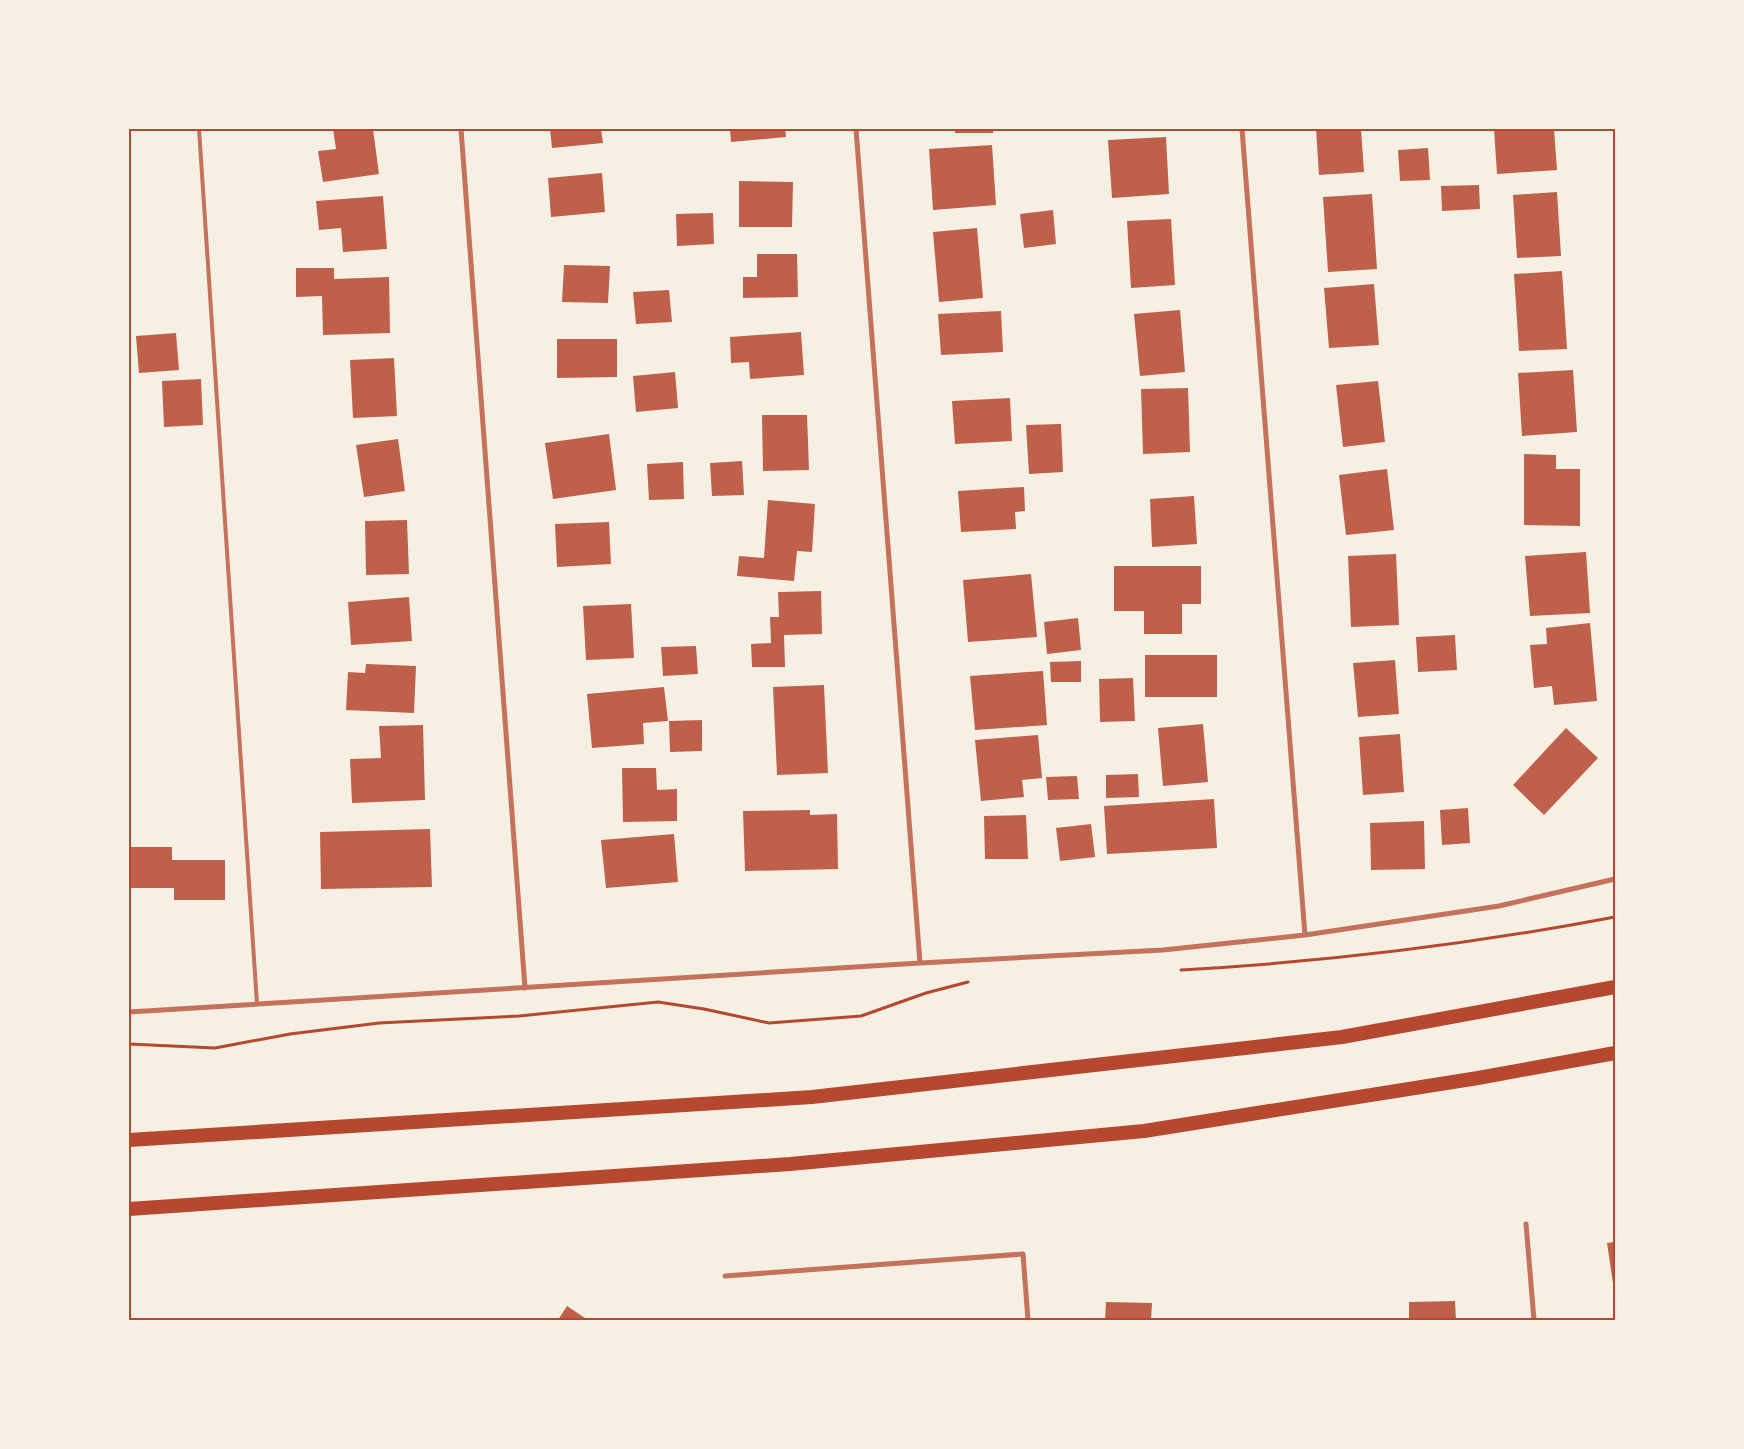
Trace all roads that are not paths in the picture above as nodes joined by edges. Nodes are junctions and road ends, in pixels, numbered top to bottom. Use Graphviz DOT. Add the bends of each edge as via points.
graph roads {
  1 [pos="199,129"];
  2 [pos="461,129"];
  3 [pos="856,129"];
  4 [pos="1242,129"];
  5 [pos="1615,879"];
  6 [pos="1305,935"];
  7 [pos="920,963"];
  8 [pos="1615,986"];
  9 [pos="525,988"];
  10 [pos="257,1004"];
  11 [pos="129,1012"];
  12 [pos="1615,1052"];
  13 [pos="129,1140"];
  14 [pos="129,1209"];
  15 [pos="1526,1224"];
  16 [pos="725,1276"];
  17 [pos="1028,1320"];
  18 [pos="1534,1320"];
  1 -- 10 [label="lane"];
  2 -- 9 [label="street"];
  3 -- 7 [label="street"];
  4 -- 6 [label="street"];
  5 -- 6 [label="street" via="1499,906"];
  6 -- 7 [label="street" via="1163,950"];
  7 -- 9 [label="street"];
  8 -- 13 [label="highway" via="1342,1037 812,1097"];
  9 -- 10 [label="street"];
  10 -- 11 [label="street"];
  12 -- 14 [label="highway" via="1478,1078 1144,1131 790,1164"];
  15 -- 18 [label="street"];
  16 -- 17 [label="street" via="1023,1254"];
}
